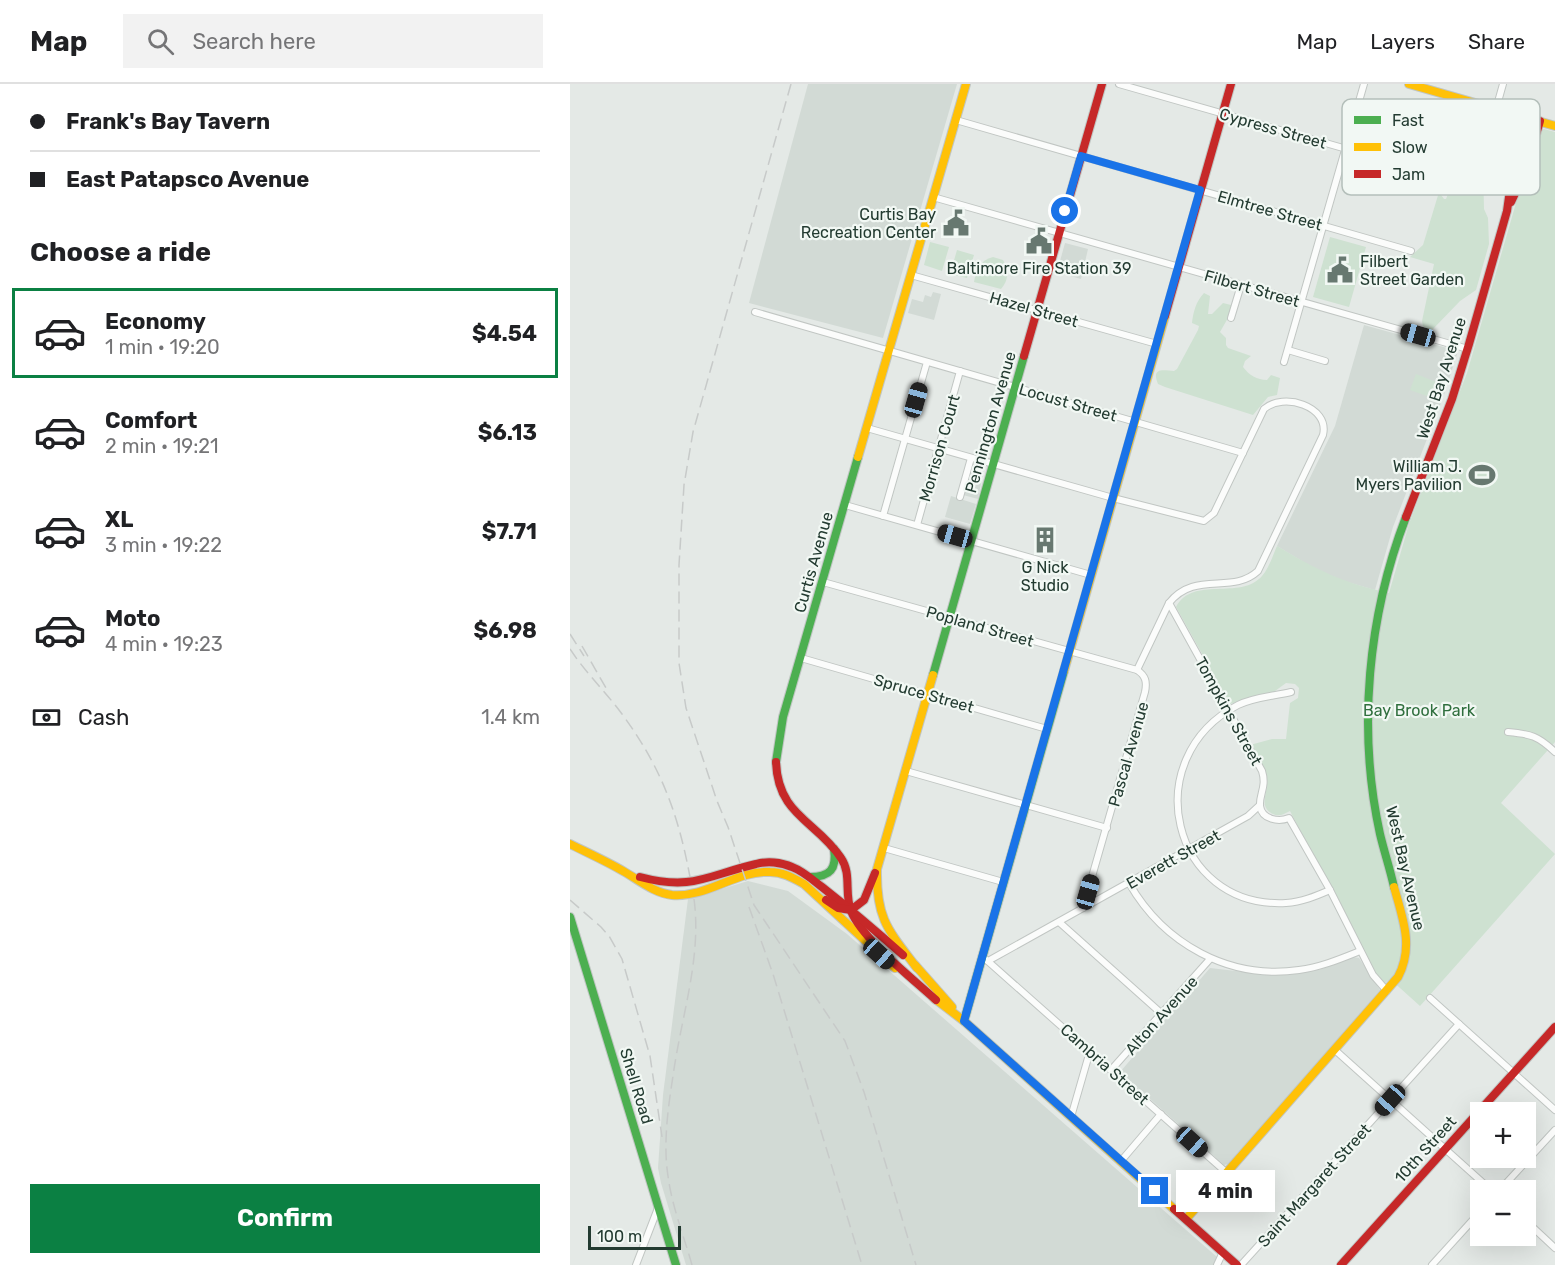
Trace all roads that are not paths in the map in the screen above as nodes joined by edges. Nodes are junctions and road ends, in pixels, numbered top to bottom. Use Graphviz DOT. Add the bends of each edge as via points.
graph roads {
  1 [pos="966,84"];
  2 [pos="1102,84"];
  3 [pos="1119,84"];
  4 [pos="1231,84"];
  5 [pos="1364,84"];
  6 [pos="1409,84"];
  7 [pos="1503,84"];
  8 [pos="1360,99"];
  9 [pos="1461,99"];
  10 [pos="1499,99"];
  11 [pos="1222,114"];
  12 [pos="956,120"];
  13 [pos="1540,121"];
  14 [pos="1555,126"];
  15 [pos="1342,148"];
  16 [pos="1081,156"];
  17 [pos="1342,160"];
  18 [pos="1200,190"];
  19 [pos="1510,195"];
  20 [pos="1515,195"];
  21 [pos="933,197"];
  22 [pos="1508,211"];
  23 [pos="1323,226"];
  24 [pos="1059,233"];
  25 [pos="1411,251"];
  26 [pos="1179,267"];
  27 [pos="911,274"];
  28 [pos="1241,285"];
  29 [pos="1302,302"];
  30 [pos="1037,310"];
  31 [pos="754,312"];
  32 [pos="1231,318"];
  33 [pos="1157,344"];
  34 [pos="1288,350"];
  35 [pos="1468,350"];
  36 [pos="890,351"];
  37 [pos="1325,361"];
  38 [pos="927,362"];
  39 [pos="1284,362"];
  40 [pos="960,371"];
  41 [pos="1016,387"];
  42 [pos="1135,422"];
  43 [pos="867,429"];
  44 [pos="905,439"];
  45 [pos="939,449"];
  46 [pos="1242,453"];
  47 [pos="971,458"];
  48 [pos="994,465"];
  49 [pos="960,497"];
  50 [pos="1113,498"];
  51 [pos="845,505"];
  52 [pos="883,516"];
  53 [pos="917,525"];
  54 [pos="972,541"];
  55 [pos="1091,575"];
  56 [pos="824,582"];
  57 [pos="1169,603"];
  58 [pos="950,617"];
  59 [pos="1069,651"];
  60 [pos="801,658"];
  61 [pos="1137,670"];
  62 [pos="1291,692"];
  63 [pos="928,694"];
  64 [pos="1228,711"];
  65 [pos="1047,729"];
  66 [pos="1508,732"];
  67 [pos="1555,752"];
  68 [pos="906,771"];
  69 [pos="1025,805"];
  70 [pos="1260,805"];
  71 [pos="1107,828"];
  72 [pos="572,848"];
  73 [pos="884,848"];
  74 [pos="834,849"];
  75 [pos="1189,850"];
  76 [pos="877,869"];
  77 [pos="806,880"];
  78 [pos="1003,882"];
  79 [pos="1130,883"];
  80 [pos="1330,890"];
  81 [pos="1083,908"];
  82 [pos="851,910"];
  83 [pos="570,916"];
  84 [pos="1059,922"];
  85 [pos="1360,951"];
  86 [pos="985,959"];
  87 [pos="1210,959"];
  88 [pos="917,968"];
  89 [pos="1387,992"];
  90 [pos="1430,999"];
  91 [pos="936,1000"];
  92 [pos="1162,1014"];
  93 [pos="964,1021"];
  94 [pos="1459,1024"];
  95 [pos="1555,1027"];
  96 [pos="1335,1050"];
  97 [pos="1090,1051"];
  98 [pos="1111,1070"];
  99 [pos="1514,1073"];
  100 [pos="1390,1100"];
  101 [pos="1555,1110"];
  102 [pos="1161,1114"];
  103 [pos="1071,1117"];
  104 [pos="1555,1130"];
  105 [pos="1445,1149"];
  106 [pos="1121,1161"];
  107 [pos="1227,1173"];
  108 [pos="1480,1180"];
  109 [pos="1509,1180"];
  110 [pos="658,1208"];
  111 [pos="1186,1219"];
  112 [pos="1470,1223"];
  113 [pos="1536,1230"];
  114 [pos="1555,1248"];
  115 [pos="1223,1252"];
  116 [pos="636,1265"];
  117 [pos="676,1265"];
  118 [pos="1217,1265"];
  119 [pos="1239,1265"];
  120 [pos="1341,1265"];
  121 [pos="1432,1265"];
  1 -- 12 [label="main road, Curtis Avenue"];
  2 -- 16 [label="main road, Pennington Avenue"];
  3 -- 11 [label="street, Cypress Street"];
  4 -- 11 [label="main road"];
  5 -- 8 [label="street"];
  6 -- 9 [label="main road"];
  7 -- 10 [label="street"];
  11 -- 15 [label="street, Cypress Street"];
  11 -- 18 [label="main road"];
  12 -- 16 [label="street, Elmtree Street"];
  12 -- 21 [label="main road, Curtis Avenue"];
  13 -- 14 [label="main road"];
  16 -- 18 [label="street, Elmtree Street"];
  16 -- 24 [label="main road, Pennington Avenue"];
  17 -- 23 [label="street"];
  18 -- 23 [label="street, Elmtree Street"];
  18 -- 26 [label="main road"];
  19 -- 22 [label="main road, West Bay Avenue"];
  20 -- 22 [label="main road, West Bay Avenue"];
  21 -- 24 [label="street, Filbert Street"];
  21 -- 27 [label="main road, Curtis Avenue"];
  22 -- 35 [label="main road, West Bay Avenue"];
  23 -- 25 [label="street, Elmtree Street"];
  23 -- 29 [label="street"];
  24 -- 26 [label="street, Filbert Street"];
  24 -- 30 [label="main road, Pennington Avenue"];
  26 -- 28 [label="street, Filbert Street"];
  26 -- 33 [label="main road"];
  27 -- 30 [label="street, Hazel Street"];
  27 -- 36 [label="main road, Curtis Avenue"];
  28 -- 29 [label="street, Filbert Street"];
  28 -- 32 [label="street"];
  29 -- 34 [label="street"];
  29 -- 35 [label="street, Filbert Street"];
  30 -- 33 [label="street, Hazel Street"];
  30 -- 41 [label="main road, Pennington Avenue"];
  31 -- 36 [label="street, Locust Street"];
  33 -- 42 [label="main road"];
  34 -- 37 [label="street"];
  34 -- 39 [label="street"];
  35 -- 89 [label="main road, West Bay Avenue" via="1397,541 1371,661 1369,740 1374,800 1408,946 1404,966"];
  36 -- 38 [label="street, Locust Street"];
  36 -- 43 [label="main road, Curtis Avenue"];
  38 -- 40 [label="street, Locust Street"];
  38 -- 44 [label="street"];
  40 -- 41 [label="street, Locust Street"];
  40 -- 45 [label="street, Morrison Court"];
  41 -- 42 [label="street, Locust Street"];
  41 -- 48 [label="main road, Pennington Avenue"];
  42 -- 46 [label="street, Locust Street"];
  42 -- 50 [label="main road"];
  43 -- 44 [label="street"];
  43 -- 51 [label="main road, Curtis Avenue"];
  44 -- 45 [label="street"];
  44 -- 52 [label="street"];
  45 -- 47 [label="street"];
  45 -- 53 [label="street, Morrison Court"];
  46 -- 50 [label="street" via="1208,520"];
  46 -- 57 [label="street" via="1264,409 1274,402 1291,402 1318,412 1324,425 1323,435 1258,571 1240,581 1190,586"];
  47 -- 48 [label="street"];
  47 -- 49 [label="street"];
  48 -- 50 [label="street"];
  48 -- 54 [label="main road, Pennington Avenue"];
  50 -- 55 [label="main road"];
  51 -- 52 [label="street"];
  51 -- 56 [label="main road, Curtis Avenue"];
  52 -- 53 [label="street"];
  53 -- 54 [label="street"];
  54 -- 55 [label="street"];
  54 -- 58 [label="main road, Pennington Avenue"];
  55 -- 59 [label="main road"];
  56 -- 58 [label="street, Popland Street"];
  56 -- 60 [label="main road, Curtis Avenue"];
  57 -- 61 [label="street"];
  57 -- 64 [label="street, Tompkins Street"];
  58 -- 59 [label="street, Popland Street"];
  58 -- 63 [label="main road, Pennington Avenue"];
  59 -- 61 [label="street, Popland Street"];
  59 -- 65 [label="main road"];
  60 -- 63 [label="street, Spruce Street"];
  60 -- 74 [label="main road, Curtis Avenue" via="778,736 776,766 782,795"];
  61 -- 71 [label="street, Pascal Avenue" via="1145,677 1145,692"];
  62 -- 64 [label="street" via="1247,701"];
  63 -- 65 [label="street, Spruce Street"];
  63 -- 68 [label="main road, Pennington Avenue"];
  64 -- 70 [label="street, Tompkins Street" via="1264,777"];
  64 -- 75 [label="street" via="1199,737 1181,771 1177,809"];
  65 -- 69 [label="main road"];
  66 -- 67 [label="street" via="1531,734"];
  68 -- 69 [label="street"];
  68 -- 73 [label="main road, Pennington Avenue"];
  69 -- 71 [label="street"];
  69 -- 78 [label="main road"];
  70 -- 75 [label="street, Everett Street"];
  70 -- 80 [label="street" via="1273,820 1289,818"];
  71 -- 81 [label="street, Pascal Avenue"];
  72 -- 77 [label="main road" via="660,884 684,885 773,862 791,866"];
  73 -- 76 [label="main road, Pennington Avenue"];
  73 -- 78 [label="street"];
  74 -- 77 [label="main road" via="836,862 831,873"];
  74 -- 82 [label="main road, Curtis Avenue" via="846,866"];
  75 -- 79 [label="street, Everett Street"];
  75 -- 80 [label="street" via="1215,881 1254,900 1287,903"];
  76 -- 82 [label="main road" via="864,900"];
  76 -- 88 [label="main road, Pennington Avenue" via="882,915"];
  77 -- 82 [label="main road"];
  77 -- 91 [label="main road" via="893,966"];
  78 -- 86 [label="main road"];
  79 -- 81 [label="street, Everett Street"];
  79 -- 87 [label="street" via="1145,908 1167,930"];
  80 -- 85 [label="street"];
  81 -- 84 [label="street, Everett Street"];
  82 -- 88 [label="main road"];
  82 -- 91 [label="main road, Curtis Avenue" via="868,934"];
  83 -- 110 [label="main road, Shell Road"];
  84 -- 86 [label="street, Everett Street"];
  84 -- 92 [label="street"];
  85 -- 87 [label="street" via="1298,970 1254,971"];
  85 -- 89 [label="street"];
  86 -- 93 [label="main road"];
  86 -- 97 [label="street, Cambria Street"];
  87 -- 92 [label="street, Alton Avenue"];
  88 -- 93 [label="main road"];
  89 -- 96 [label="main road, West Bay Avenue"];
  90 -- 94 [label="street"];
  91 -- 93 [label="main road"];
  92 -- 98 [label="street, Alton Avenue"];
  93 -- 103 [label="main road"];
  94 -- 99 [label="street"];
  94 -- 100 [label="street, Saint Margaret Street"];
  95 -- 99 [label="main road, 10th Street"];
  96 -- 100 [label="street"];
  96 -- 107 [label="main road, West Bay Avenue"];
  97 -- 98 [label="street, Cambria Street"];
  97 -- 103 [label="street"];
  98 -- 102 [label="street, Cambria Street"];
  99 -- 101 [label="street"];
  99 -- 105 [label="main road, 10th Street"];
  100 -- 105 [label="street"];
  100 -- 119 [label="street, Saint Margaret Street"];
  102 -- 106 [label="street"];
  102 -- 107 [label="street, Cambria Street"];
  103 -- 106 [label="main road"];
  104 -- 109 [label="street"];
  105 -- 108 [label="street"];
  105 -- 120 [label="main road, 10th Street"];
  106 -- 111 [label="main road"];
  107 -- 111 [label="main road, West Bay Avenue"];
  110 -- 116 [label="street"];
  110 -- 117 [label="main road, Shell Road"];
  111 -- 115 [label="main road"];
  112 -- 121 [label="street"];
  113 -- 114 [label="street"];
  115 -- 118 [label="street"];
  115 -- 119 [label="main road"];
}
